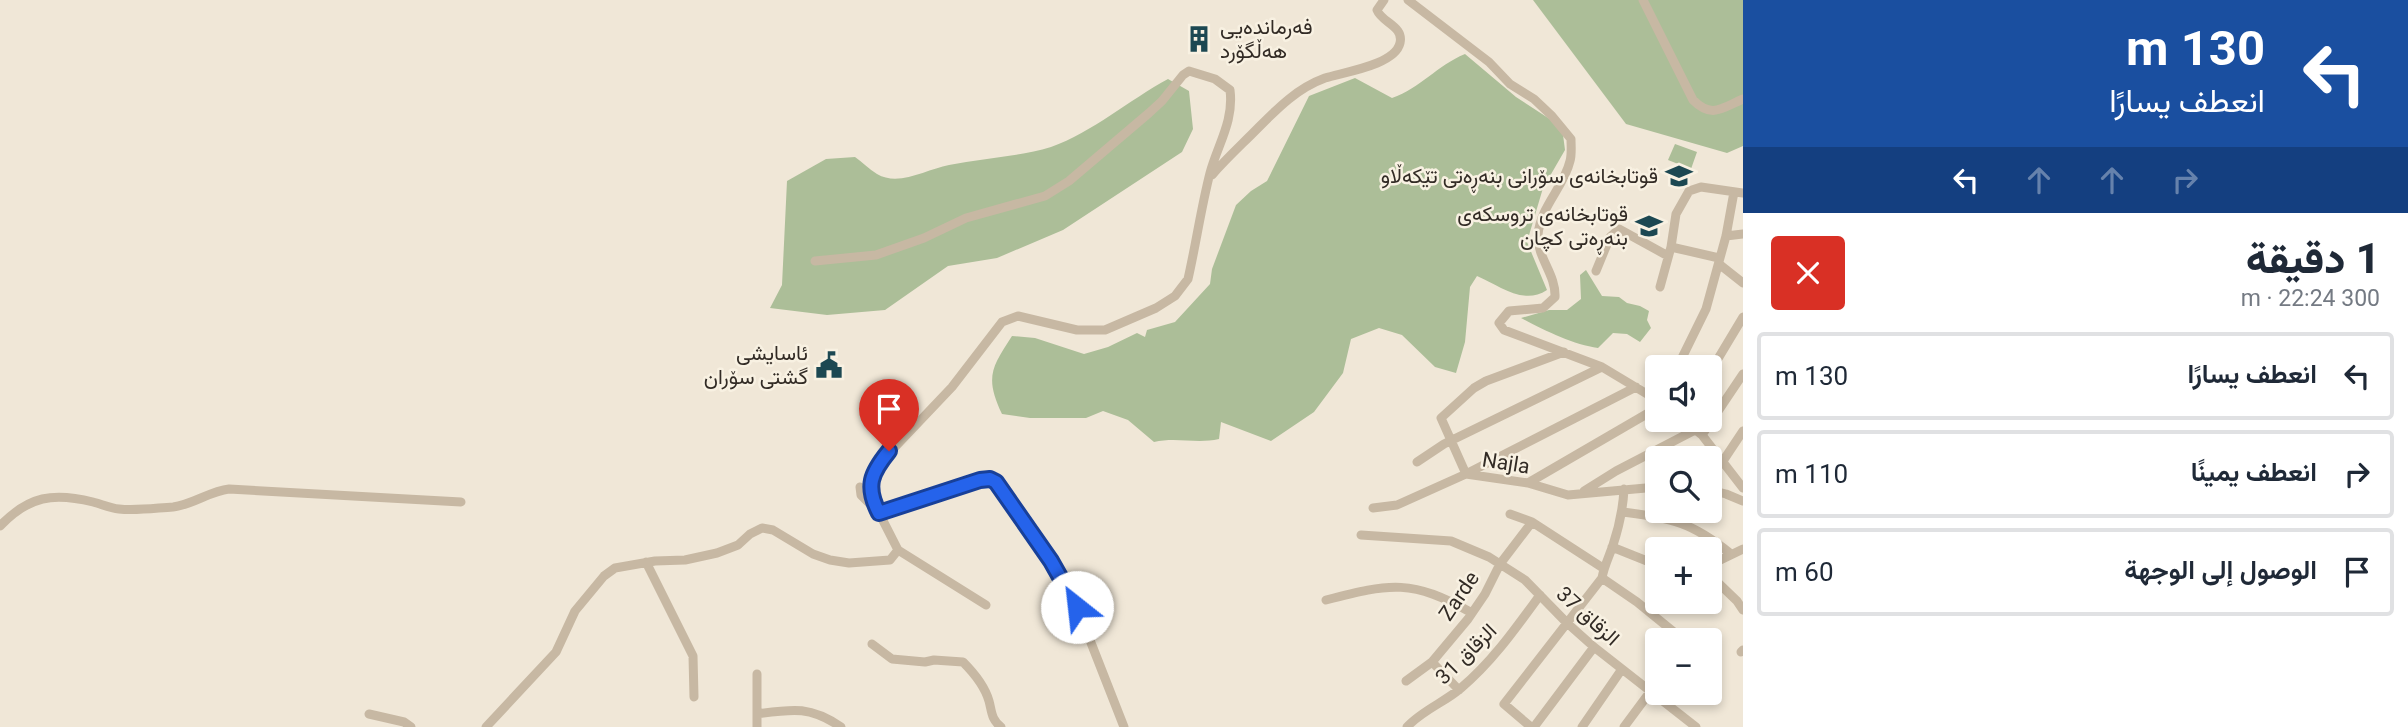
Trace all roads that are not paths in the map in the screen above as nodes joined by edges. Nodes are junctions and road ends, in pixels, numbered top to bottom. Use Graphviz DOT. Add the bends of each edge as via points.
graph roads {
  1 [pos="1384,0"];
  2 [pos="1408,0"];
  3 [pos="1643,0"];
  4 [pos="1743,99"];
  5 [pos="1209,179"];
  6 [pos="1738,192"];
  7 [pos="1743,234"];
  8 [pos="1726,236"];
  9 [pos="1670,251"];
  10 [pos="816,261"];
  11 [pos="1719,261"];
  12 [pos="1596,271"];
  13 [pos="1743,283"];
  14 [pos="1660,287"];
  15 [pos="1743,317"];
  16 [pos="1564,352"];
  17 [pos="1683,355"];
  18 [pos="1720,355"];
  19 [pos="1602,367"];
  20 [pos="1743,373"];
  21 [pos="1636,387"];
  22 [pos="1645,393"];
  23 [pos="1722,401"];
  24 [pos="1645,409"];
  25 [pos="1743,431"];
  26 [pos="1699,432"];
  27 [pos="1452,442"];
  28 [pos="1723,461"];
  29 [pos="1417,462"];
  30 [pos="1466,474"];
  31 [pos="1528,483"];
  32 [pos="860,487"];
  33 [pos="1645,488"];
  34 [pos="1743,488"];
  35 [pos="1624,489"];
  36 [pos="1722,493"];
  37 [pos="1579,494"];
  38 [pos="1743,501"];
  39 [pos="461,502"];
  40 [pos="1373,508"];
  41 [pos="1623,512"];
  42 [pos="879,513"];
  43 [pos="1510,514"];
  44 [pos="1532,522"];
  45 [pos="0,526"];
  46 [pos="1361,535"];
  47 [pos="1612,547"];
  48 [pos="1743,549"];
  49 [pos="898,550"];
  50 [pos="1731,554"];
  51 [pos="1722,559"];
  52 [pos="1645,560"];
  53 [pos="646,562"];
  54 [pos="1500,564"];
  55 [pos="1603,573"];
  56 [pos="1722,587"];
  57 [pos="1540,596"];
  58 [pos="1326,600"];
  59 [pos="986,605"];
  60 [pos="1743,610"];
  61 [pos="1472,613"];
  62 [pos="1567,623"];
  63 [pos="1669,628"];
  64 [pos="872,644"];
  65 [pos="1594,647"];
  66 [pos="1432,662"];
  67 [pos="1622,670"];
  68 [pos="757,674"];
  69 [pos="1406,681"];
  70 [pos="1645,688"];
  71 [pos="1459,690"];
  72 [pos="694,696"];
  73 [pos="1645,699"];
  74 [pos="1665,705"];
  75 [pos="369,714"];
  76 [pos="757,714"];
  77 [pos="1689,725"];
  78 [pos="411,727"];
  79 [pos="486,727"];
  80 [pos="757,727"];
  81 [pos="841,727"];
  82 [pos="1001,727"];
  83 [pos="1124,727"];
  84 [pos="1407,727"];
  85 [pos="1532,727"];
  86 [pos="1582,727"];
  87 [pos="1624,727"];
  1 -- 5 [label="street" via="1379,15 1401,39 1392,56 1322,79 1292,96"];
  2 -- 16 [label="street" via="1534,99 1571,139 1571,159 1538,235 1555,297 1543,308 1509,312 1499,323 1504,330"];
  3 -- 4 [label="street" via="1693,100 1707,111 1716,111"];
  5 -- 10 [label="street" via="1229,122 1230,90 1215,79 1189,71 1149,113 1045,196 966,218 876,255"];
  5 -- 42 [label="street" via="1188,279 1175,296 1105,330 1077,330 1018,316 1002,322 952,387 877,466 870,488"];
  6 -- 8 [label="street"];
  6 -- 9 [label="street" via="1701,187 1689,191 1676,214"];
  7 -- 8 [label="street"];
  8 -- 11 [label="street"];
  9 -- 11 [label="street"];
  9 -- 12 [label="street" via="1619,229 1610,237"];
  9 -- 14 [label="street"];
  11 -- 13 [label="street"];
  11 -- 17 [label="street" via="1706,309"];
  15 -- 18 [label="street"];
  16 -- 19 [label="street"];
  16 -- 27 [label="street, Najla" via="1474,388 1441,418"];
  19 -- 21 [label="street"];
  19 -- 27 [label="street"];
  20 -- 23 [label="street"];
  21 -- 22 [label="street"];
  21 -- 30 [label="street"];
  24 -- 31 [label="street"];
  25 -- 28 [label="street"];
  26 -- 28 [label="street"];
  26 -- 37 [label="street"];
  27 -- 29 [label="street"];
  27 -- 30 [label="street, Najla"];
  28 -- 34 [label="street"];
  30 -- 31 [label="street, Najla"];
  30 -- 40 [label="street" via="1397,505"];
  31 -- 37 [label="street, Najla"];
  32 -- 42 [label="street" via="861,495"];
  33 -- 35 [label="street, Najla"];
  35 -- 37 [label="street, Najla"];
  35 -- 41 [label="street"];
  36 -- 38 [label="street"];
  39 -- 45 [label="street" via="229,489 176,506 119,509 45,496 13,512"];
  41 -- 47 [label="street"];
  41 -- 50 [label="street" via="1692,526"];
  42 -- 49 [label="street"];
  42 -- 83 [label="street" via="980,480 996,482 1077,607"];
  43 -- 44 [label="street"];
  44 -- 54 [label="street, Zarde"];
  44 -- 55 [label="street"];
  46 -- 54 [label="street, الزقاق 37" via="1451,541"];
  47 -- 52 [label="street"];
  47 -- 55 [label="street"];
  48 -- 50 [label="street"];
  49 -- 53 [label="street" via="890,560 840,562 762,528 718,553"];
  49 -- 59 [label="street"];
  50 -- 51 [label="street"];
  53 -- 72 [label="street" via="693,656"];
  53 -- 79 [label="street" via="615,568 604,576 575,611 556,652"];
  54 -- 57 [label="street, الزقاق 37"];
  54 -- 61 [label="street, Zarde"];
  55 -- 62 [label="street"];
  55 -- 63 [label="street"];
  56 -- 60 [label="street"];
  57 -- 62 [label="street, الزقاق 37"];
  57 -- 71 [label="street, الزقاق 31" via="1509,638"];
  58 -- 61 [label="street" via="1371,589 1409,587"];
  61 -- 66 [label="street, Zarde"];
  62 -- 65 [label="street, الزقاق 37"];
  62 -- 85 [label="street" via="1504,704"];
  64 -- 82 [label="street" via="892,659 963,662 973,672"];
  65 -- 67 [label="street, الزقاق 37"];
  65 -- 85 [label="street"];
  66 -- 69 [label="street, Zarde"];
  66 -- 71 [label="street"];
  67 -- 70 [label="street, الزقاق 37"];
  67 -- 86 [label="street"];
  68 -- 76 [label="street"];
  71 -- 84 [label="street, الزقاق 31"];
  73 -- 87 [label="street"];
  74 -- 77 [label="street, الزقاق 37"];
  75 -- 78 [label="street"];
  76 -- 80 [label="street"];
  76 -- 81 [label="street" via="807,710"];
}
